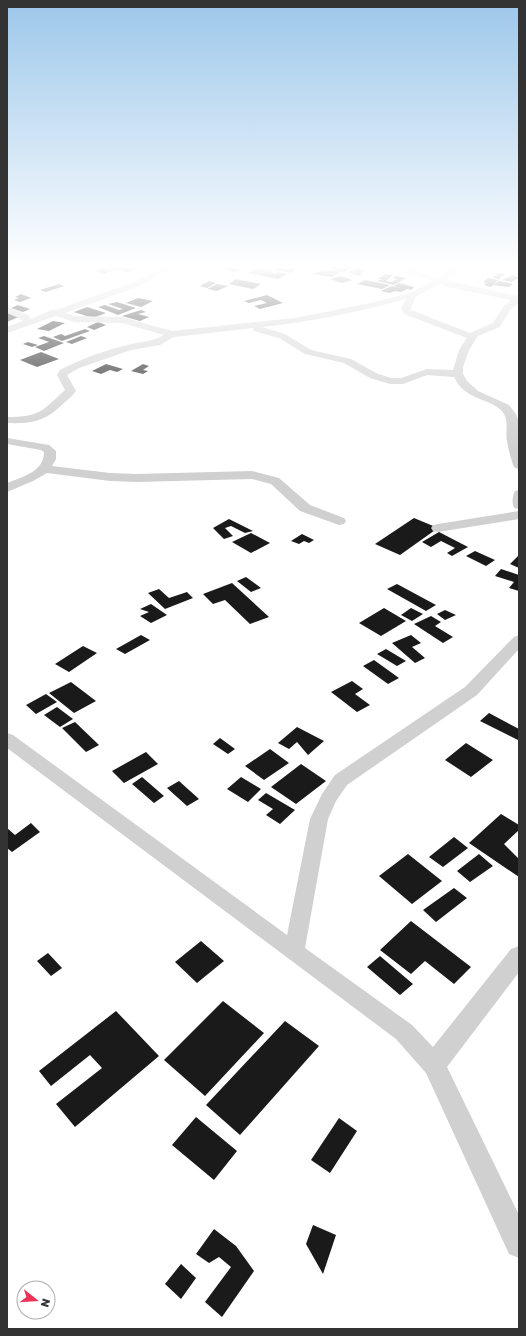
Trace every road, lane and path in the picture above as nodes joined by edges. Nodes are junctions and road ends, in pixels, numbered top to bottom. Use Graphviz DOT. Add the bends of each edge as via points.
graph roads {
  1 [pos="148,327"];
  2 [pos="231,327"];
  3 [pos="248,327"];
  4 [pos="444,327"];
  5 [pos="490,327"];
  6 [pos="172,334"];
  7 [pos="472,337"];
  8 [pos="458,374"];
  9 [pos="519,405"];
  10 [pos="505,407"];
  11 [pos="7,420"];
  12 [pos="7,441"];
  13 [pos="519,465"];
  14 [pos="45,469"];
  15 [pos="7,488"];
  16 [pos="519,494"];
  17 [pos="519,505"];
  18 [pos="519,515"];
  19 [pos="339,521"];
  20 [pos="438,528"];
  21 [pos="519,640"];
  22 [pos="7,739"];
  23 [pos="294,952"];
  24 [pos="519,955"];
  25 [pos="434,1065"];
  26 [pos="519,1244"];
  1 -- 6 [label="street"];
  2 -- 6 [label="street"];
  3 -- 8 [label="street" via="282,336 308,352 347,361 374,376 390,381 403,381 427,372"];
  4 -- 7 [label="street"];
  5 -- 7 [label="street"];
  6 -- 11 [label="street" via="158,342 116,351 75,366 62,375 70,391 44,413 28,420"];
  7 -- 8 [label="street" via="464,350"];
  8 -- 10 [label="street" via="462,383 474,393"];
  9 -- 10 [label="street"];
  10 -- 13 [label="street" via="513,422 512,440"];
  12 -- 14 [label="street" via="50,450 51,461"];
  14 -- 15 [label="street"];
  14 -- 19 [label="street" via="136,478 252,475 275,481 305,508"];
  16 -- 17 [label="street"];
  18 -- 20 [label="street"];
  21 -- 23 [label="street" via="471,691 341,780 329,796 319,819"];
  22 -- 23 [label="street"];
  23 -- 25 [label="street" via="404,1032"];
  24 -- 25 [label="street"];
  25 -- 26 [label="street"];
}
